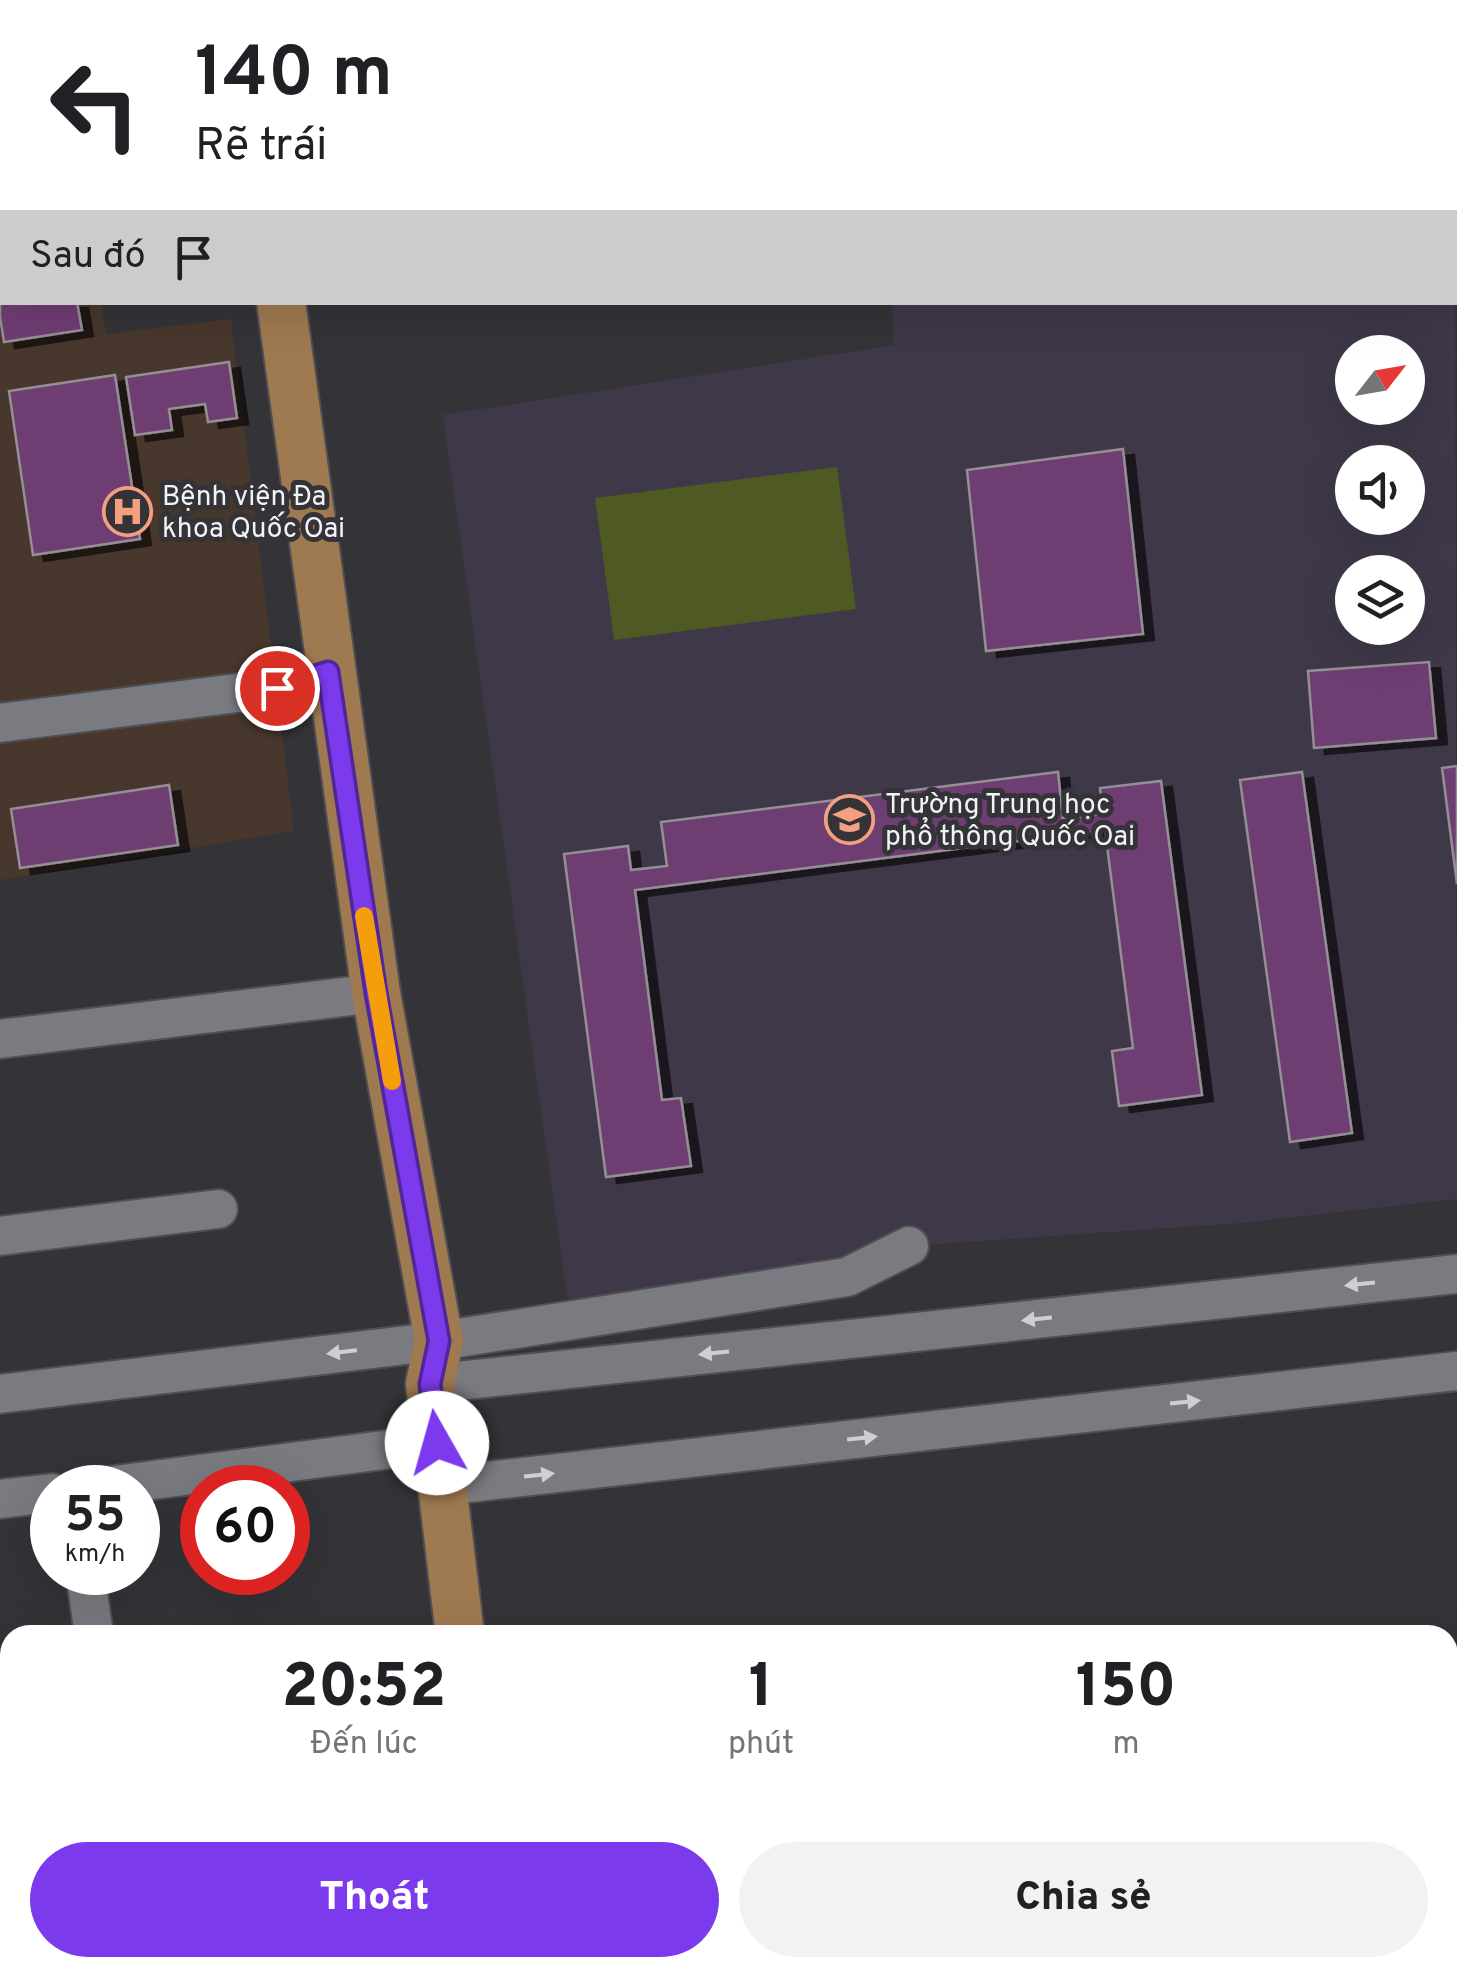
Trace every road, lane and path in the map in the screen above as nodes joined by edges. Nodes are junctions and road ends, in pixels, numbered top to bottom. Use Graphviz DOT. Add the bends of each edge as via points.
graph roads {
  1 [pos="281,305"];
  2 [pos="328,672"];
  3 [pos="0,722"];
  4 [pos="376,993"];
  5 [pos="0,1039"];
  6 [pos="218,1209"];
  7 [pos="0,1236"];
  8 [pos="909,1246"];
  9 [pos="1457,1274"];
  10 [pos="434,1362"];
  11 [pos="1457,1371"];
  12 [pos="0,1394"];
  13 [pos="439,1464"];
  14 [pos="160,1483"];
  15 [pos="30,1495"];
  16 [pos="0,1499"];
  17 [pos="89,1595"];
  18 [pos="93,1625"];
  19 [pos="459,1625"];
  1 -- 2 [label="main road"];
  2 -- 3 [label="street" via="277,688"];
  2 -- 4 [label="main road"];
  4 -- 5 [label="street"];
  4 -- 10 [label="main road"];
  6 -- 7 [label="street"];
  8 -- 10 [label="street" via="847,1276"];
  9 -- 10 [label="street, one-way"];
  10 -- 12 [label="street, one-way"];
  10 -- 13 [label="main road"];
  13 -- 11 [label="street, one-way"];
  13 -- 14 [label="street"];
  13 -- 19 [label="main road"];
  15 -- 16 [label="street"];
  17 -- 18 [label="street"];
}
